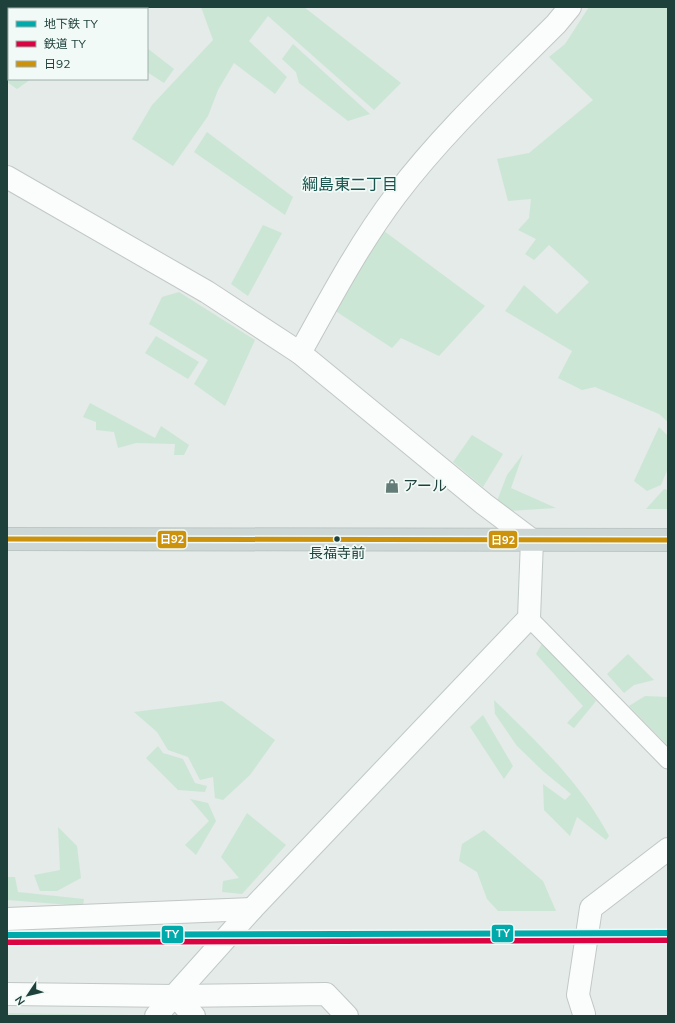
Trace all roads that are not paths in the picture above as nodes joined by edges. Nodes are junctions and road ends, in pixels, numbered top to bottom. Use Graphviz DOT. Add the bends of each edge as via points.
graph roads {
  1 [pos="570,7"];
  2 [pos="7,177"];
  3 [pos="300,353"];
  4 [pos="7,539"];
  5 [pos="532,540"];
  6 [pos="668,540"];
  7 [pos="529,618"];
  8 [pos="668,760"];
  9 [pos="668,849"];
  10 [pos="252,909"];
  11 [pos="7,919"];
  12 [pos="7,994"];
  13 [pos="175,996"];
  14 [pos="584,1014"];
  15 [pos="156,1016"];
  16 [pos="194,1016"];
  17 [pos="347,1016"];
  1 -- 3 [label="street" via="435,148 396,195 352,260"];
  2 -- 3 [label="street" via="207,292"];
  3 -- 5 [label="street" via="484,504"];
  4 -- 5 [label="main road"];
  5 -- 6 [label="main road"];
  5 -- 7 [label="street"];
  7 -- 8 [label="lane"];
  7 -- 10 [label="street"];
  9 -- 14 [label="street" via="590,908 578,995"];
  10 -- 11 [label="street"];
  10 -- 13 [label="street"];
  12 -- 13 [label="street"];
  13 -- 15 [label="street"];
  13 -- 16 [label="street"];
  13 -- 17 [label="street" via="326,994"];
}
